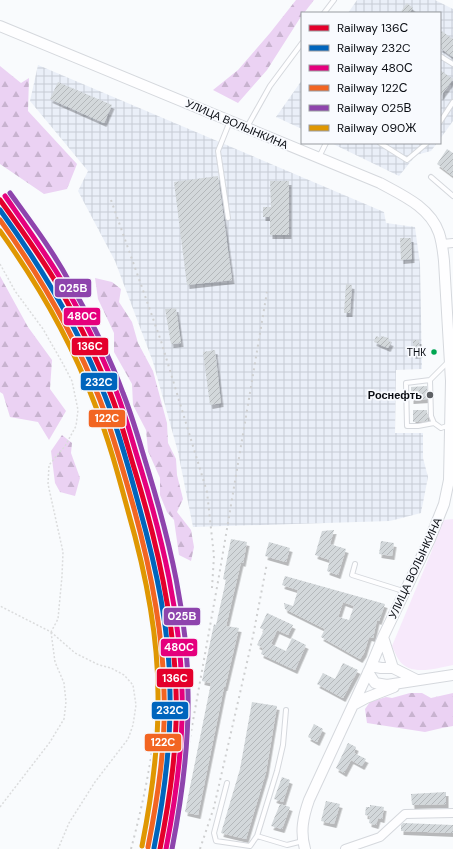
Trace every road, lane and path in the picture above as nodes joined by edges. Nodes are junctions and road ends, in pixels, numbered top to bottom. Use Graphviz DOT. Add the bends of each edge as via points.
graph roads {
  1 [pos="334,0"];
  2 [pos="325,12"];
  3 [pos="0,26"];
  4 [pos="301,44"];
  5 [pos="441,57"];
  6 [pos="453,64"];
  7 [pos="453,102"];
  8 [pos="441,120"];
  9 [pos="231,121"];
  10 [pos="246,128"];
  11 [pos="326,144"];
  12 [pos="382,144"];
  13 [pos="426,144"];
  14 [pos="319,159"];
  15 [pos="431,177"];
  16 [pos="453,196"];
  17 [pos="228,218"];
  18 [pos="453,243"];
  19 [pos="442,244"];
  20 [pos="0,264"];
  21 [pos="450,360"];
  22 [pos="430,380"];
  23 [pos="434,423"];
  24 [pos="450,425"];
  25 [pos="355,564"];
  26 [pos="405,592"];
  27 [pos="0,606"];
  28 [pos="51,632"];
  29 [pos="383,637"];
  30 [pos="393,668"];
  31 [pos="370,669"];
  32 [pos="453,675"];
  33 [pos="417,680"];
  34 [pos="353,705"];
  35 [pos="286,710"];
  36 [pos="227,783"];
  37 [pos="0,807"];
  38 [pos="453,813"];
  39 [pos="257,836"];
  40 [pos="304,845"];
  41 [pos="58,849"];
  42 [pos="345,849"];
  1 -- 2 [label="lane"];
  3 -- 9 [label="street, УЛИЦА ВОЛЫНКИНА"];
  4 -- 10 [label="lane" via="270,86"];
  5 -- 6 [label="lane"];
  7 -- 8 [label="lane"];
  9 -- 10 [label="street, УЛИЦА ВОЛЫНКИНА"];
  9 -- 17 [label="lane" via="218,151"];
  10 -- 14 [label="street, УЛИЦА ВОЛЫНКИНА"];
  11 -- 14 [label="lane"];
  12 -- 13 [label="lane" via="407,160"];
  14 -- 19 [label="street, УЛИЦА ВОЛЫНКИНА" via="380,183 419,205 431,219"];
  15 -- 16 [label="lane"];
  18 -- 19 [label="street"];
  19 -- 21 [label="street, УЛИЦА ВОЛЫНКИНА"];
  20 -- 28 [label="path" via="62,362 72,381 78,410 76,426 65,446 49,465 48,484 63,552 58,619"];
  21 -- 22 [label="lane"];
  21 -- 24 [label="street, УЛИЦА ВОЛЫНКИНА"];
  22 -- 23 [label="lane" via="431,416"];
  22 -- 23 [label="lane" via="406,383 407,426"];
  23 -- 24 [label="lane" via="441,428"];
  24 -- 26 [label="street, УЛИЦА ВОЛЫНКИНА" via="449,480 444,504"];
  25 -- 26 [label="lane" via="352,575"];
  26 -- 29 [label="street, УЛИЦА ВОЛЫНКИНА"];
  27 -- 28 [label="path"];
  28 -- 37 [label="path" via="54,662 64,682 64,719 50,742"];
  28 -- 41 [label="path" via="75,653 124,675 133,685 136,705 128,739 95,782 69,823"];
  29 -- 30 [label="street"];
  29 -- 31 [label="street, УЛИЦА ВОЛЫНКИНА"];
  30 -- 31 [label="street"];
  30 -- 33 [label="street"];
  31 -- 33 [label="street" via="375,683 387,685"];
  31 -- 34 [label="street, УЛИЦА ВОЛЫНКИНА"];
  32 -- 33 [label="street"];
  33 -- 34 [label="street"];
  34 -- 40 [label="street, УЛИЦА ВОЛЫНКИНА" via="303,816"];
  35 -- 39 [label="lane" via="283,745"];
  36 -- 39 [label="lane" via="214,833 216,841 250,846"];
  38 -- 42 [label="street" via="405,814 380,837"];
  39 -- 40 [label="lane" via="287,845"];
}
